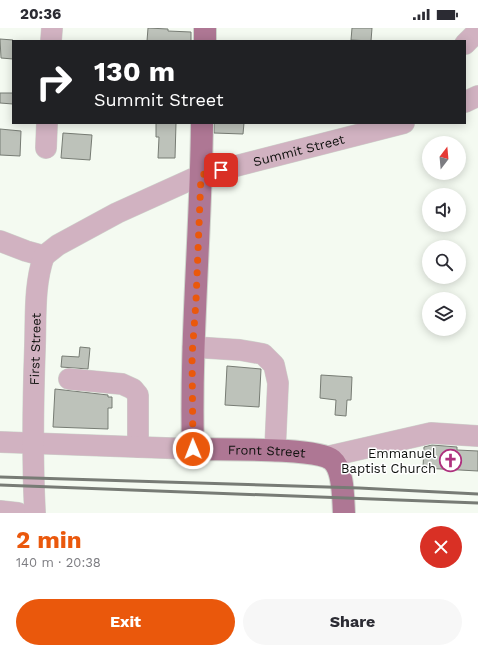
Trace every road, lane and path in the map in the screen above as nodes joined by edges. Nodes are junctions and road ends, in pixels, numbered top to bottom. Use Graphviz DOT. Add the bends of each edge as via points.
graph roads {
  1 [pos="52,28"];
  2 [pos="205,28"];
  3 [pos="51,40"];
  4 [pos="205,40"];
  5 [pos="478,96"];
  6 [pos="466,102"];
  7 [pos="47,124"];
  8 [pos="202,124"];
  9 [pos="400,124"];
  10 [pos="46,148"];
  11 [pos="201,175"];
  12 [pos="0,241"];
  13 [pos="44,256"];
  14 [pos="193,346"];
  15 [pos="69,379"];
  16 [pos="478,436"];
  17 [pos="0,442"];
  18 [pos="33,443"];
  19 [pos="138,447"];
  20 [pos="193,449"];
  21 [pos="275,451"];
  22 [pos="326,457"];
  23 [pos="35,503"];
  24 [pos="0,511"];
  25 [pos="18,513"];
  26 [pos="344,513"];
  1 -- 3 [label="street"];
  2 -- 4 [label="main road"];
  5 -- 6 [label="street"];
  7 -- 10 [label="street"];
  8 -- 11 [label="main road"];
  9 -- 11 [label="street, Summit Street"];
  11 -- 13 [label="street, Summit Street" via="117,213 58,245"];
  11 -- 14 [label="main road"];
  12 -- 13 [label="street"];
  13 -- 18 [label="street, First Street" via="37,290"];
  14 -- 20 [label="main road"];
  14 -- 21 [label="street" via="263,354 274,365 278,383"];
  15 -- 19 [label="street" via="122,384 133,389 138,395"];
  16 -- 22 [label="street" via="431,433"];
  17 -- 18 [label="street, Front Street"];
  18 -- 19 [label="street, Front Street"];
  18 -- 23 [label="street, First Street"];
  19 -- 20 [label="street, Front Street"];
  20 -- 21 [label="main road, Front Street"];
  21 -- 22 [label="main road, Front Street"];
  22 -- 26 [label="main road" via="332,460 339,472"];
  24 -- 25 [label="street"];
}
